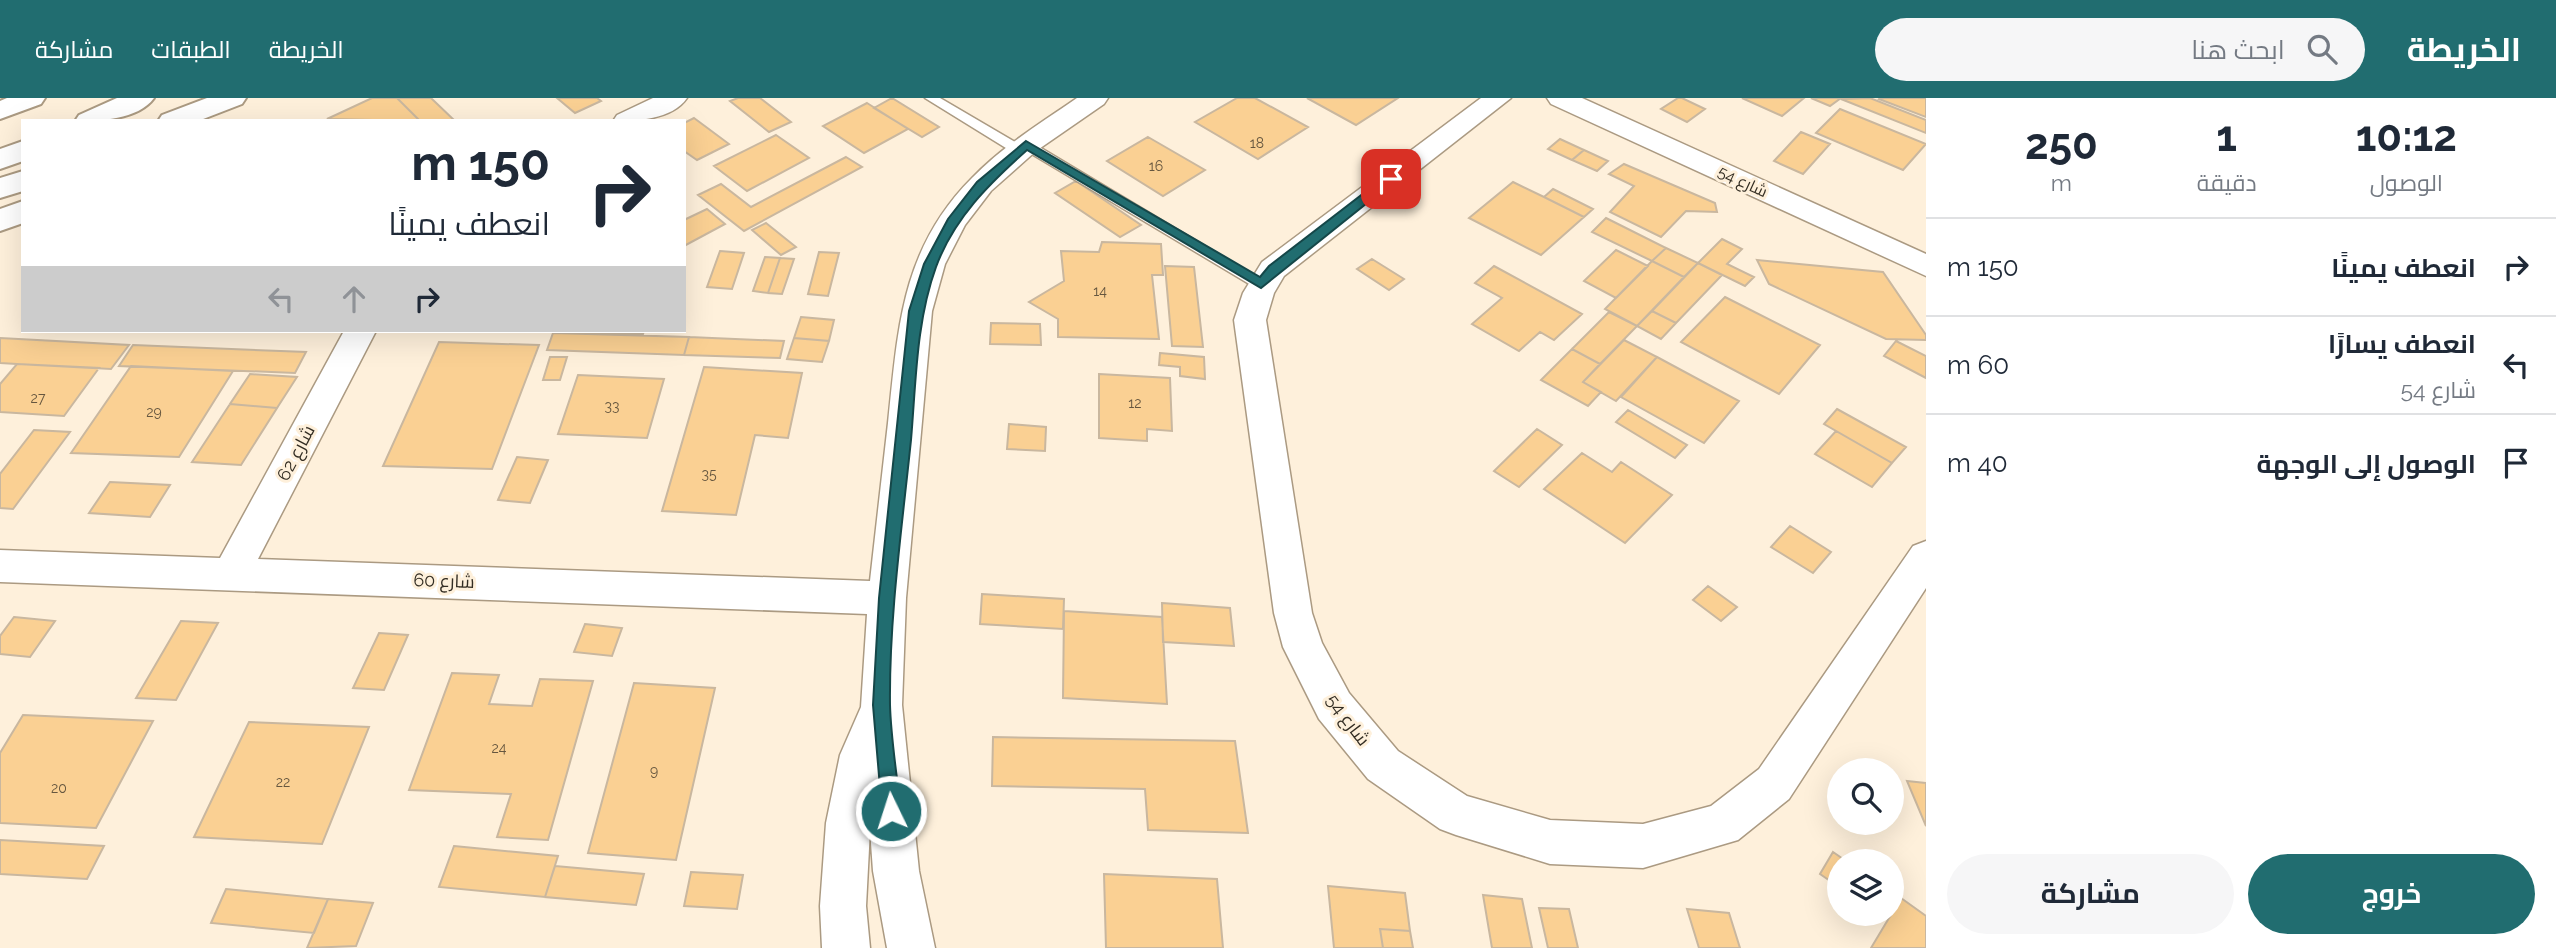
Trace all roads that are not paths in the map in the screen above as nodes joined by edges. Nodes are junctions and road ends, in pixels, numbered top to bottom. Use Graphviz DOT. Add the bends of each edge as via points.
graph roads {
  1 [pos="31,98"];
  2 [pos="140,98"];
  3 [pos="232,98"];
  4 [pos="254,98"];
  5 [pos="674,98"];
  6 [pos="931,98"];
  7 [pos="1095,98"];
  8 [pos="1498,98"];
  9 [pos="1560,98"];
  10 [pos="0,111"];
  11 [pos="93,119"];
  12 [pos="177,119"];
  13 [pos="214,119"];
  14 [pos="630,119"];
  15 [pos="1022,147"];
  16 [pos="21,151"];
  17 [pos="0,160"];
  18 [pos="21,181"];
  19 [pos="0,189"];
  20 [pos="21,212"];
  21 [pos="0,221"];
  22 [pos="1926,266"];
  23 [pos="1261,284"];
  24 [pos="359,333"];
  25 [pos="1926,557"];
  26 [pos="0,566"];
  27 [pos="232,574"];
  28 [pos="887,598"];
  29 [pos="881,705"];
  30 [pos="846,948"];
  31 [pos="911,948"];
  1 -- 10 [label="highway"];
  2 -- 11 [label="highway"];
  3 -- 12 [label="highway"];
  4 -- 13 [label="highway"];
  5 -- 14 [label="street"];
  6 -- 15 [label="lane"];
  7 -- 15 [label="street"];
  8 -- 23 [label="street, شارع 54" via="1289,257"];
  9 -- 22 [label="street, شارع 54"];
  15 -- 23 [label="lane"];
  15 -- 28 [label="street" via="981,185 952,222 930,264 916,311"];
  16 -- 17 [label="highway"];
  18 -- 19 [label="highway"];
  20 -- 21 [label="highway"];
  23 -- 25 [label="street, شارع 54" via="1250,320 1251,340 1293,613 1303,646 1334,706 1383,765 1456,814 1550,842 1590,844 1643,846 1722,825 1774,784"];
  24 -- 27 [label="street, شارع 62"];
  26 -- 27 [label="street, شارع 60"];
  27 -- 28 [label="street, شارع 60"];
  28 -- 29 [label="street"];
  29 -- 30 [label="street" via="861,756 852,806 844,872"];
  29 -- 31 [label="street" via="896,871"];
}
